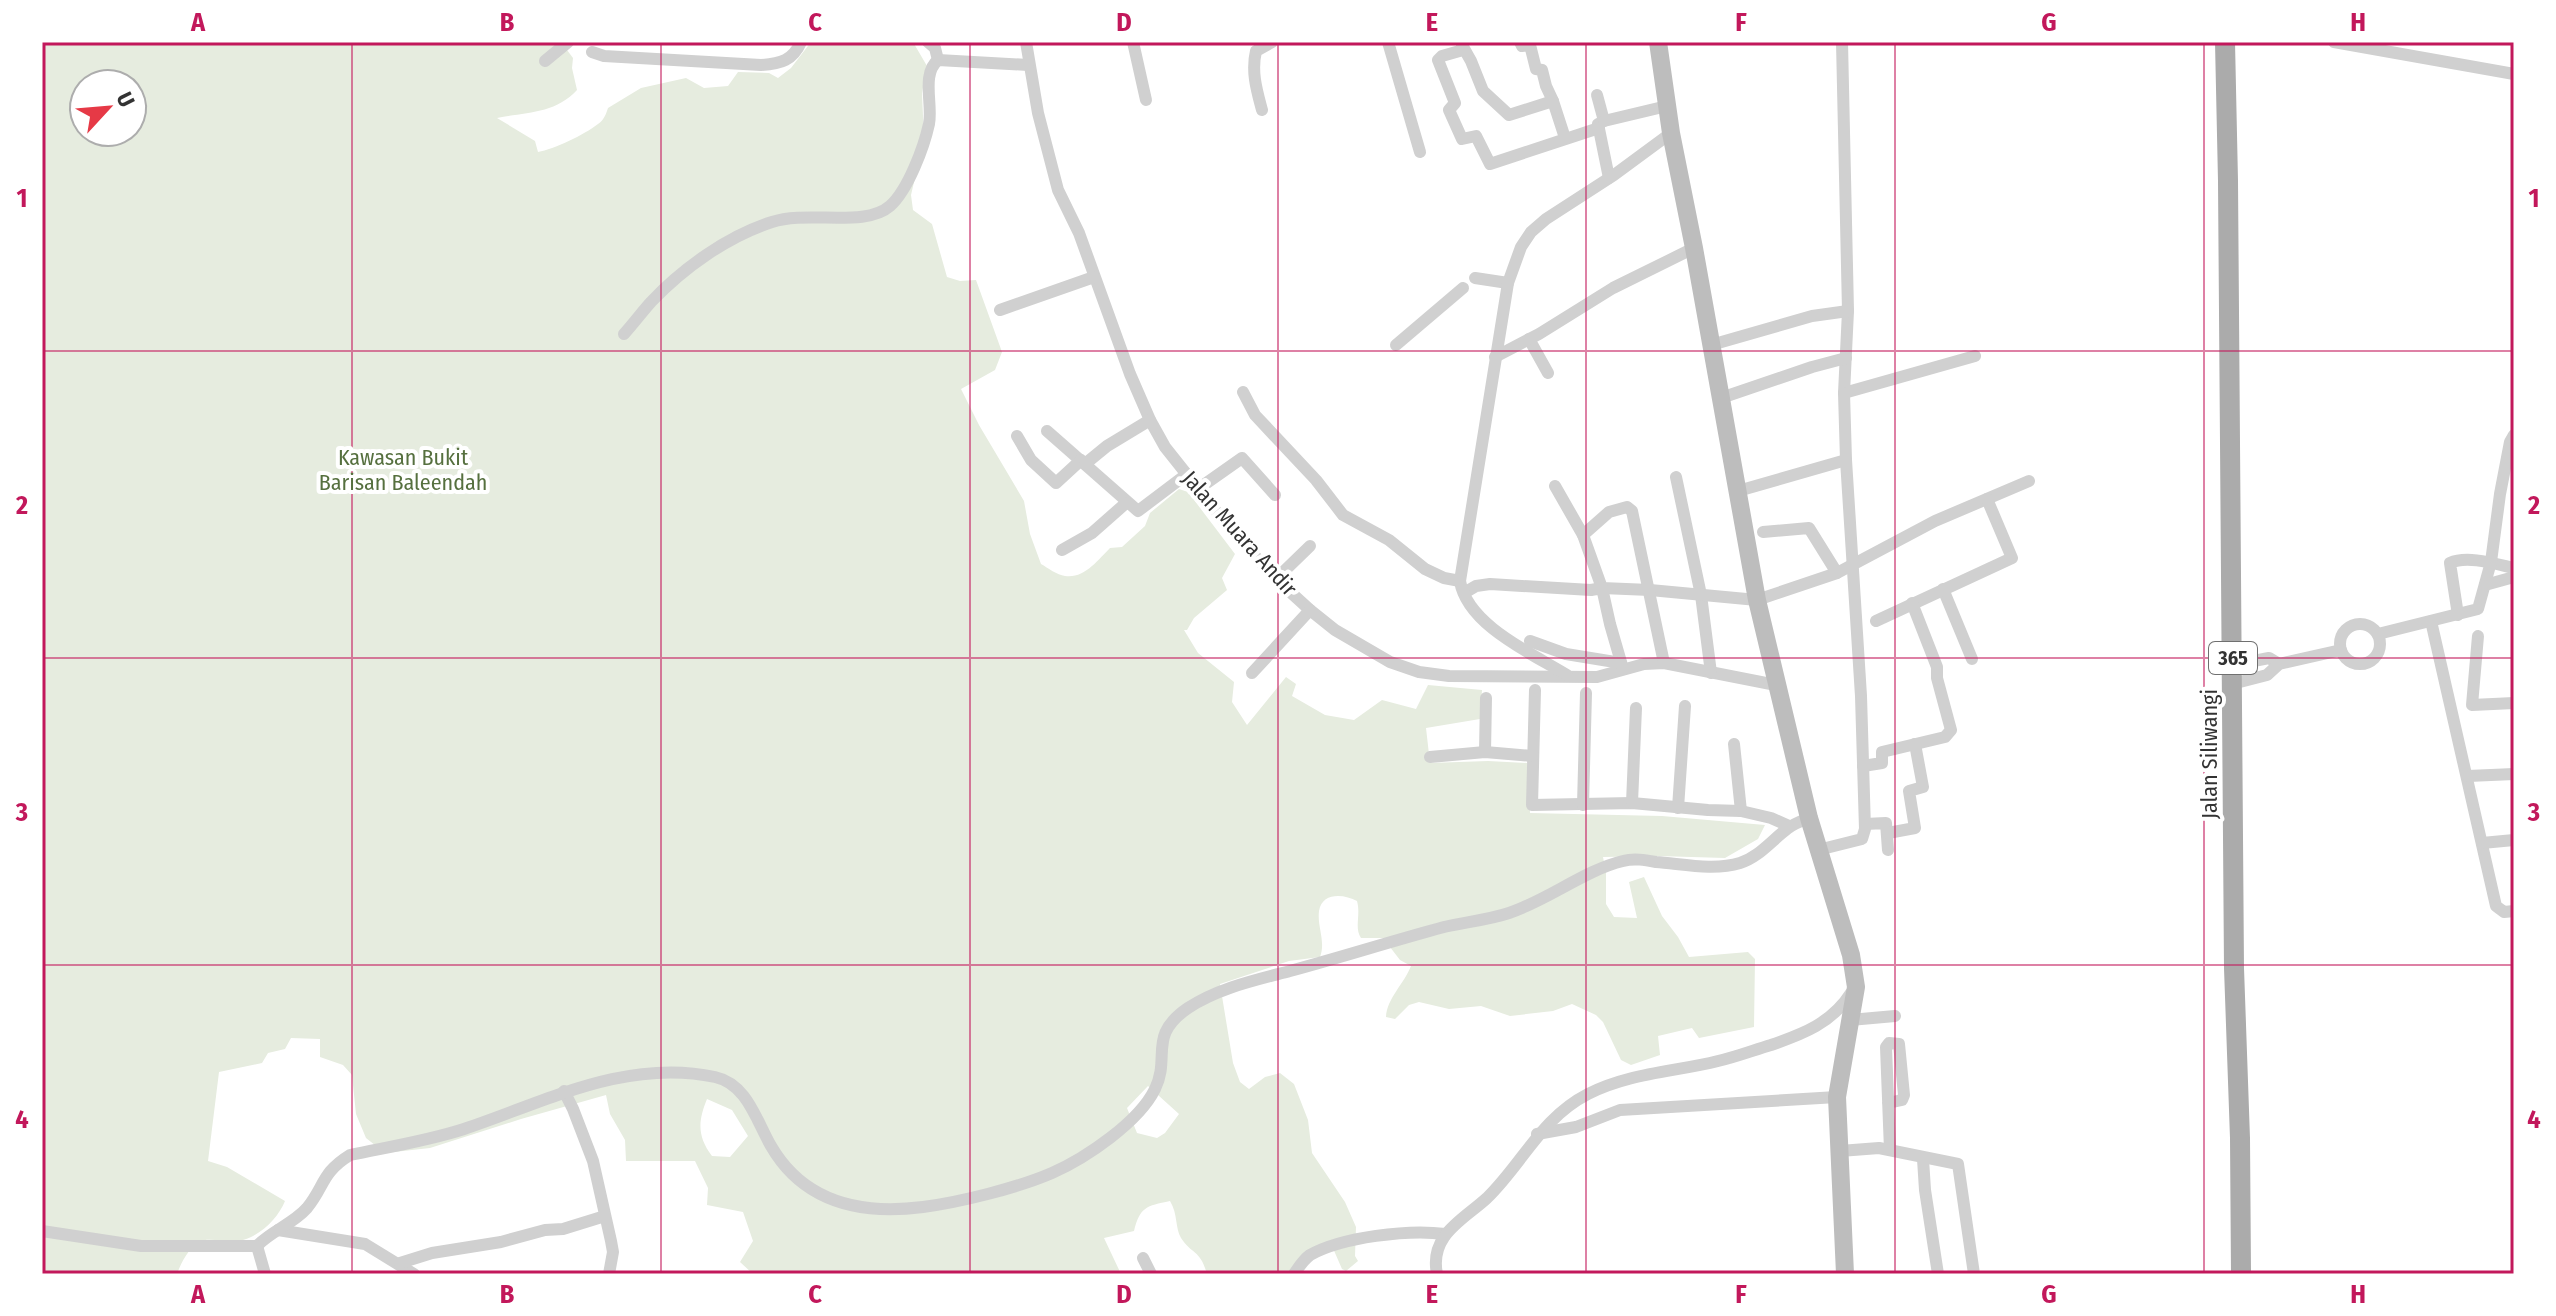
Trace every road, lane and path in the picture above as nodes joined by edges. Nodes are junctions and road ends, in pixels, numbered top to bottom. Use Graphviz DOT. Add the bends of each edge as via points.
graph roads {
  1 [pos="568,42"];
  2 [pos="801,42"];
  3 [pos="928,42"];
  4 [pos="1026,42"];
  5 [pos="1133,42"];
  6 [pos="1272,42"];
  7 [pos="1388,42"];
  8 [pos="1520,42"];
  9 [pos="1658,42"];
  10 [pos="1842,42"];
  11 [pos="2225,42"];
  12 [pos="2334,42"];
  13 [pos="1462,46"];
  14 [pos="592,52"];
  15 [pos="938,60"];
  16 [pos="545,61"];
  17 [pos="1028,65"];
  18 [pos="2514,74"];
  19 [pos="1597,95"];
  20 [pos="1146,100"];
  21 [pos="1553,101"];
  22 [pos="1667,106"];
  23 [pos="1262,110"];
  24 [pos="1601,125"];
  25 [pos="1671,133"];
  26 [pos="1565,138"];
  27 [pos="1420,152"];
  28 [pos="1609,178"];
  29 [pos="1694,248"];
  30 [pos="1094,277"];
  31 [pos="1475,278"];
  32 [pos="1508,283"];
  33 [pos="1463,288"];
  34 [pos="1000,310"];
  35 [pos="1848,311"];
  36 [pos="624,334"];
  37 [pos="1529,339"];
  38 [pos="1396,345"];
  39 [pos="1711,345"];
  40 [pos="1975,356"];
  41 [pos="1495,357"];
  42 [pos="1846,358"];
  43 [pos="1548,373"];
  44 [pos="1243,392"];
  45 [pos="1844,393"];
  46 [pos="1721,398"];
  47 [pos="1150,420"];
  48 [pos="1047,431"];
  49 [pos="2514,435"];
  50 [pos="1017,436"];
  51 [pos="1846,460"];
  52 [pos="1083,462"];
  53 [pos="1187,474"];
  54 [pos="1676,477"];
  55 [pos="2029,481"];
  56 [pos="1555,486"];
  57 [pos="1198,489"];
  58 [pos="1738,491"];
  59 [pos="1275,495"];
  60 [pos="1987,499"];
  61 [pos="1126,503"];
  62 [pos="1763,532"];
  63 [pos="1583,535"];
  64 [pos="1310,546"];
  65 [pos="1062,550"];
  66 [pos="2491,562"];
  67 [pos="1853,564"];
  68 [pos="2514,568"];
  69 [pos="1837,573"];
  70 [pos="2514,577"];
  71 [pos="1276,579"];
  72 [pos="2485,585"];
  73 [pos="1462,587"];
  74 [pos="1602,588"];
  75 [pos="1943,589"];
  76 [pos="1650,590"];
  77 [pos="1701,595"];
  78 [pos="1757,600"];
  79 [pos="1912,603"];
  80 [pos="1310,610"];
  81 [pos="2458,615"];
  82 [pos="1876,621"];
  83 [pos="2431,621"];
  84 [pos="2378,634"];
  85 [pos="2478,636"];
  86 [pos="1530,641"];
  87 [pos="2341,650"];
  88 [pos="1972,659"];
  89 [pos="1664,663"];
  90 [pos="2279,664"];
  91 [pos="1622,666"];
  92 [pos="1252,673"];
  93 [pos="1711,673"];
  94 [pos="1567,675"];
  95 [pos="2232,675"];
  96 [pos="1776,685"];
  97 [pos="1535,690"];
  98 [pos="1586,693"];
  99 [pos="1486,698"];
  100 [pos="2514,703"];
  101 [pos="2472,705"];
  102 [pos="1685,706"];
  103 [pos="1636,708"];
  104 [pos="2450,708"];
  105 [pos="1734,744"];
  106 [pos="1915,744"];
  107 [pos="1485,752"];
  108 [pos="1533,756"];
  109 [pos="1430,757"];
  110 [pos="1863,766"];
  111 [pos="2514,774"];
  112 [pos="2468,776"];
  113 [pos="1632,803"];
  114 [pos="1583,805"];
  115 [pos="1678,808"];
  116 [pos="1741,811"];
  117 [pos="1809,818"];
  118 [pos="1865,824"];
  119 [pos="1789,826"];
  120 [pos="1888,833"];
  121 [pos="2514,840"];
  122 [pos="2482,843"];
  123 [pos="1818,850"];
  124 [pos="1888,850"];
  125 [pos="2514,911"];
  126 [pos="1856,987"];
  127 [pos="1895,1016"];
  128 [pos="1850,1020"];
  129 [pos="564,1091"];
  130 [pos="1837,1097"];
  131 [pos="1888,1103"];
  132 [pos="1537,1134"];
  133 [pos="1890,1150"];
  134 [pos="1840,1151"];
  135 [pos="1923,1159"];
  136 [pos="605,1216"];
  137 [pos="278,1230"];
  138 [pos="42,1231"];
  139 [pos="1445,1234"];
  140 [pos="257,1246"];
  141 [pos="1143,1258"];
  142 [pos="400,1263"];
  143 [pos="265,1274"];
  144 [pos="414,1274"];
  145 [pos="609,1274"];
  146 [pos="1151,1274"];
  147 [pos="1294,1274"];
  148 [pos="1437,1274"];
  149 [pos="1845,1274"];
  150 [pos="1938,1274"];
  151 [pos="1974,1274"];
  152 [pos="2241,1274"];
  1 -- 16 [label="street"];
  2 -- 14 [label="street" via="786,61 761,65"];
  3 -- 15 [label="street"];
  4 -- 17 [label="street, Jalan Muara Andir"];
  5 -- 20 [label="street"];
  6 -- 23 [label="street" via="1254,58"];
  7 -- 27 [label="street"];
  8 -- 21 [label="street" via="1530,45"];
  9 -- 22 [label="main road"];
  10 -- 35 [label="street"];
  11 -- 95 [label="main road, Jalan Siliwangi / 365"];
  12 -- 18 [label="street"];
  13 -- 21 [label="street" via="1483,91 1507,114"];
  13 -- 26 [label="street" via="1438,60 1455,103 1449,110 1462,139 1476,136 1490,164"];
  15 -- 17 [label="street"];
  15 -- 36 [label="street" via="929,73 928,127 893,204 870,217 780,220 732,240 665,288"];
  17 -- 30 [label="street, Jalan Muara Andir" via="1058,190"];
  19 -- 24 [label="street"];
  21 -- 26 [label="street"];
  22 -- 24 [label="street"];
  22 -- 25 [label="main road"];
  24 -- 26 [label="street"];
  24 -- 28 [label="street"];
  25 -- 28 [label="street"];
  25 -- 29 [label="main road"];
  28 -- 32 [label="street" via="1531,232"];
  29 -- 37 [label="street" via="1613,288"];
  29 -- 39 [label="main road"];
  30 -- 34 [label="street"];
  30 -- 47 [label="street, Jalan Muara Andir"];
  31 -- 32 [label="street"];
  32 -- 41 [label="street"];
  33 -- 38 [label="street"];
  35 -- 39 [label="street"];
  35 -- 42 [label="street"];
  37 -- 41 [label="street"];
  37 -- 43 [label="street"];
  39 -- 46 [label="main road"];
  40 -- 45 [label="street"];
  41 -- 73 [label="street"];
  42 -- 45 [label="street"];
  42 -- 46 [label="street"];
  44 -- 73 [label="street" via="1255,415 1343,515"];
  45 -- 51 [label="street"];
  46 -- 58 [label="main road"];
  47 -- 52 [label="street"];
  47 -- 53 [label="street, Jalan Muara Andir"];
  48 -- 52 [label="street"];
  49 -- 66 [label="street"];
  50 -- 52 [label="street" via="1031,460 1056,483"];
  51 -- 58 [label="street"];
  51 -- 67 [label="street"];
  52 -- 61 [label="street"];
  53 -- 57 [label="street, Jalan Muara Andir"];
  53 -- 61 [label="street" via="1141,510"];
  54 -- 77 [label="street"];
  55 -- 60 [label="street"];
  56 -- 63 [label="street"];
  57 -- 59 [label="street" via="1242,458"];
  57 -- 71 [label="street, Jalan Muara Andir"];
  58 -- 78 [label="main road"];
  60 -- 67 [label="street"];
  60 -- 75 [label="street" via="2012,558"];
  61 -- 65 [label="street" via="1092,533"];
  62 -- 69 [label="street" via="1809,528"];
  63 -- 74 [label="street"];
  63 -- 76 [label="street" via="1609,512 1630,508"];
  64 -- 71 [label="street"];
  66 -- 68 [label="street"];
  66 -- 72 [label="street"];
  66 -- 81 [label="street" via="2450,563"];
  67 -- 69 [label="street"];
  67 -- 110 [label="street"];
  69 -- 78 [label="street"];
  70 -- 72 [label="street"];
  71 -- 80 [label="street, Jalan Muara Andir"];
  72 -- 81 [label="street" via="2478,609"];
  73 -- 74 [label="street"];
  73 -- 94 [label="street" via="1488,625"];
  74 -- 76 [label="street"];
  74 -- 91 [label="street"];
  75 -- 79 [label="street"];
  75 -- 88 [label="street"];
  76 -- 77 [label="street"];
  76 -- 89 [label="street"];
  77 -- 78 [label="street"];
  77 -- 93 [label="street"];
  78 -- 96 [label="main road"];
  79 -- 82 [label="street"];
  79 -- 106 [label="street" via="1937,667 1951,730 1945,737"];
  80 -- 92 [label="street"];
  80 -- 94 [label="street, Jalan Muara Andir" via="1390,662 1419,672"];
  81 -- 83 [label="street"];
  83 -- 84 [label="street"];
  83 -- 104 [label="street"];
  84 -- 87 [label="street" via="2367,625 2350,627 2341,637"];
  84 -- 87 [label="street" via="2379,651 2366,664 2353,663"];
  85 -- 101 [label="street"];
  86 -- 91 [label="street"];
  87 -- 90 [label="street"];
  89 -- 91 [label="street, Jalan Muara Andir"];
  89 -- 93 [label="street, Jalan Muara Andir"];
  90 -- 95 [label="street" via="2267,675"];
  90 -- 95 [label="street" via="2269,658"];
  91 -- 94 [label="street, Jalan Muara Andir" via="1597,677"];
  93 -- 96 [label="street, Jalan Muara Andir"];
  95 -- 152 [label="main road, Jalan Siliwangi / 365"];
  96 -- 117 [label="main road"];
  97 -- 108 [label="street"];
  98 -- 114 [label="street"];
  99 -- 107 [label="street"];
  100 -- 101 [label="street"];
  101 -- 104 [label="street"];
  102 -- 115 [label="street"];
  103 -- 113 [label="street"];
  104 -- 112 [label="street"];
  105 -- 116 [label="street"];
  106 -- 110 [label="street" via="1882,752 1882,763"];
  106 -- 120 [label="street" via="1923,787 1909,791 1915,828"];
  107 -- 108 [label="street"];
  107 -- 109 [label="street"];
  108 -- 114 [label="street" via="1532,805"];
  110 -- 118 [label="street"];
  111 -- 112 [label="street"];
  112 -- 122 [label="street"];
  113 -- 114 [label="street"];
  113 -- 115 [label="street"];
  115 -- 116 [label="street"];
  116 -- 119 [label="street"];
  117 -- 119 [label="street"];
  117 -- 123 [label="main road"];
  118 -- 120 [label="street" via="1886,823"];
  118 -- 123 [label="street" via="1862,839"];
  119 -- 129 [label="street" via="1744,862 1726,867 1629,859 1507,914 1251,982 1202,1000 1169,1024 1155,1088 1139,1112 1094,1148 1054,1172 1017,1185 924,1207 878,1210 841,1204 799,1182 774,1151 742,1092 718,1078 668,1072"];
  120 -- 124 [label="street"];
  121 -- 122 [label="street"];
  122 -- 125 [label="street" via="2496,906"];
  123 -- 126 [label="main road"];
  126 -- 128 [label="main road"];
  126 -- 132 [label="street" via="1836,1012 1805,1033 1718,1061 1618,1080 1570,1104"];
  127 -- 128 [label="street"];
  128 -- 130 [label="main road"];
  129 -- 136 [label="street" via="593,1161"];
  129 -- 137 [label="street" via="461,1130 350,1155 335,1164 306,1208"];
  130 -- 132 [label="street" via="1620,1110 1576,1127"];
  130 -- 134 [label="main road"];
  131 -- 133 [label="street"];
  132 -- 139 [label="street" via="1494,1190"];
  133 -- 134 [label="street"];
  133 -- 135 [label="street"];
  134 -- 149 [label="main road"];
  135 -- 150 [label="street"];
  135 -- 151 [label="street" via="1958,1164"];
  136 -- 142 [label="street"];
  136 -- 145 [label="street" via="613,1252"];
  137 -- 140 [label="street"];
  137 -- 142 [label="street" via="365,1244"];
  138 -- 140 [label="street" via="141,1246"];
  139 -- 147 [label="street" via="1397,1233 1336,1246 1310,1255"];
  139 -- 148 [label="street" via="1437,1251"];
  140 -- 143 [label="street"];
  141 -- 146 [label="street"];
  142 -- 144 [label="street"];
}
